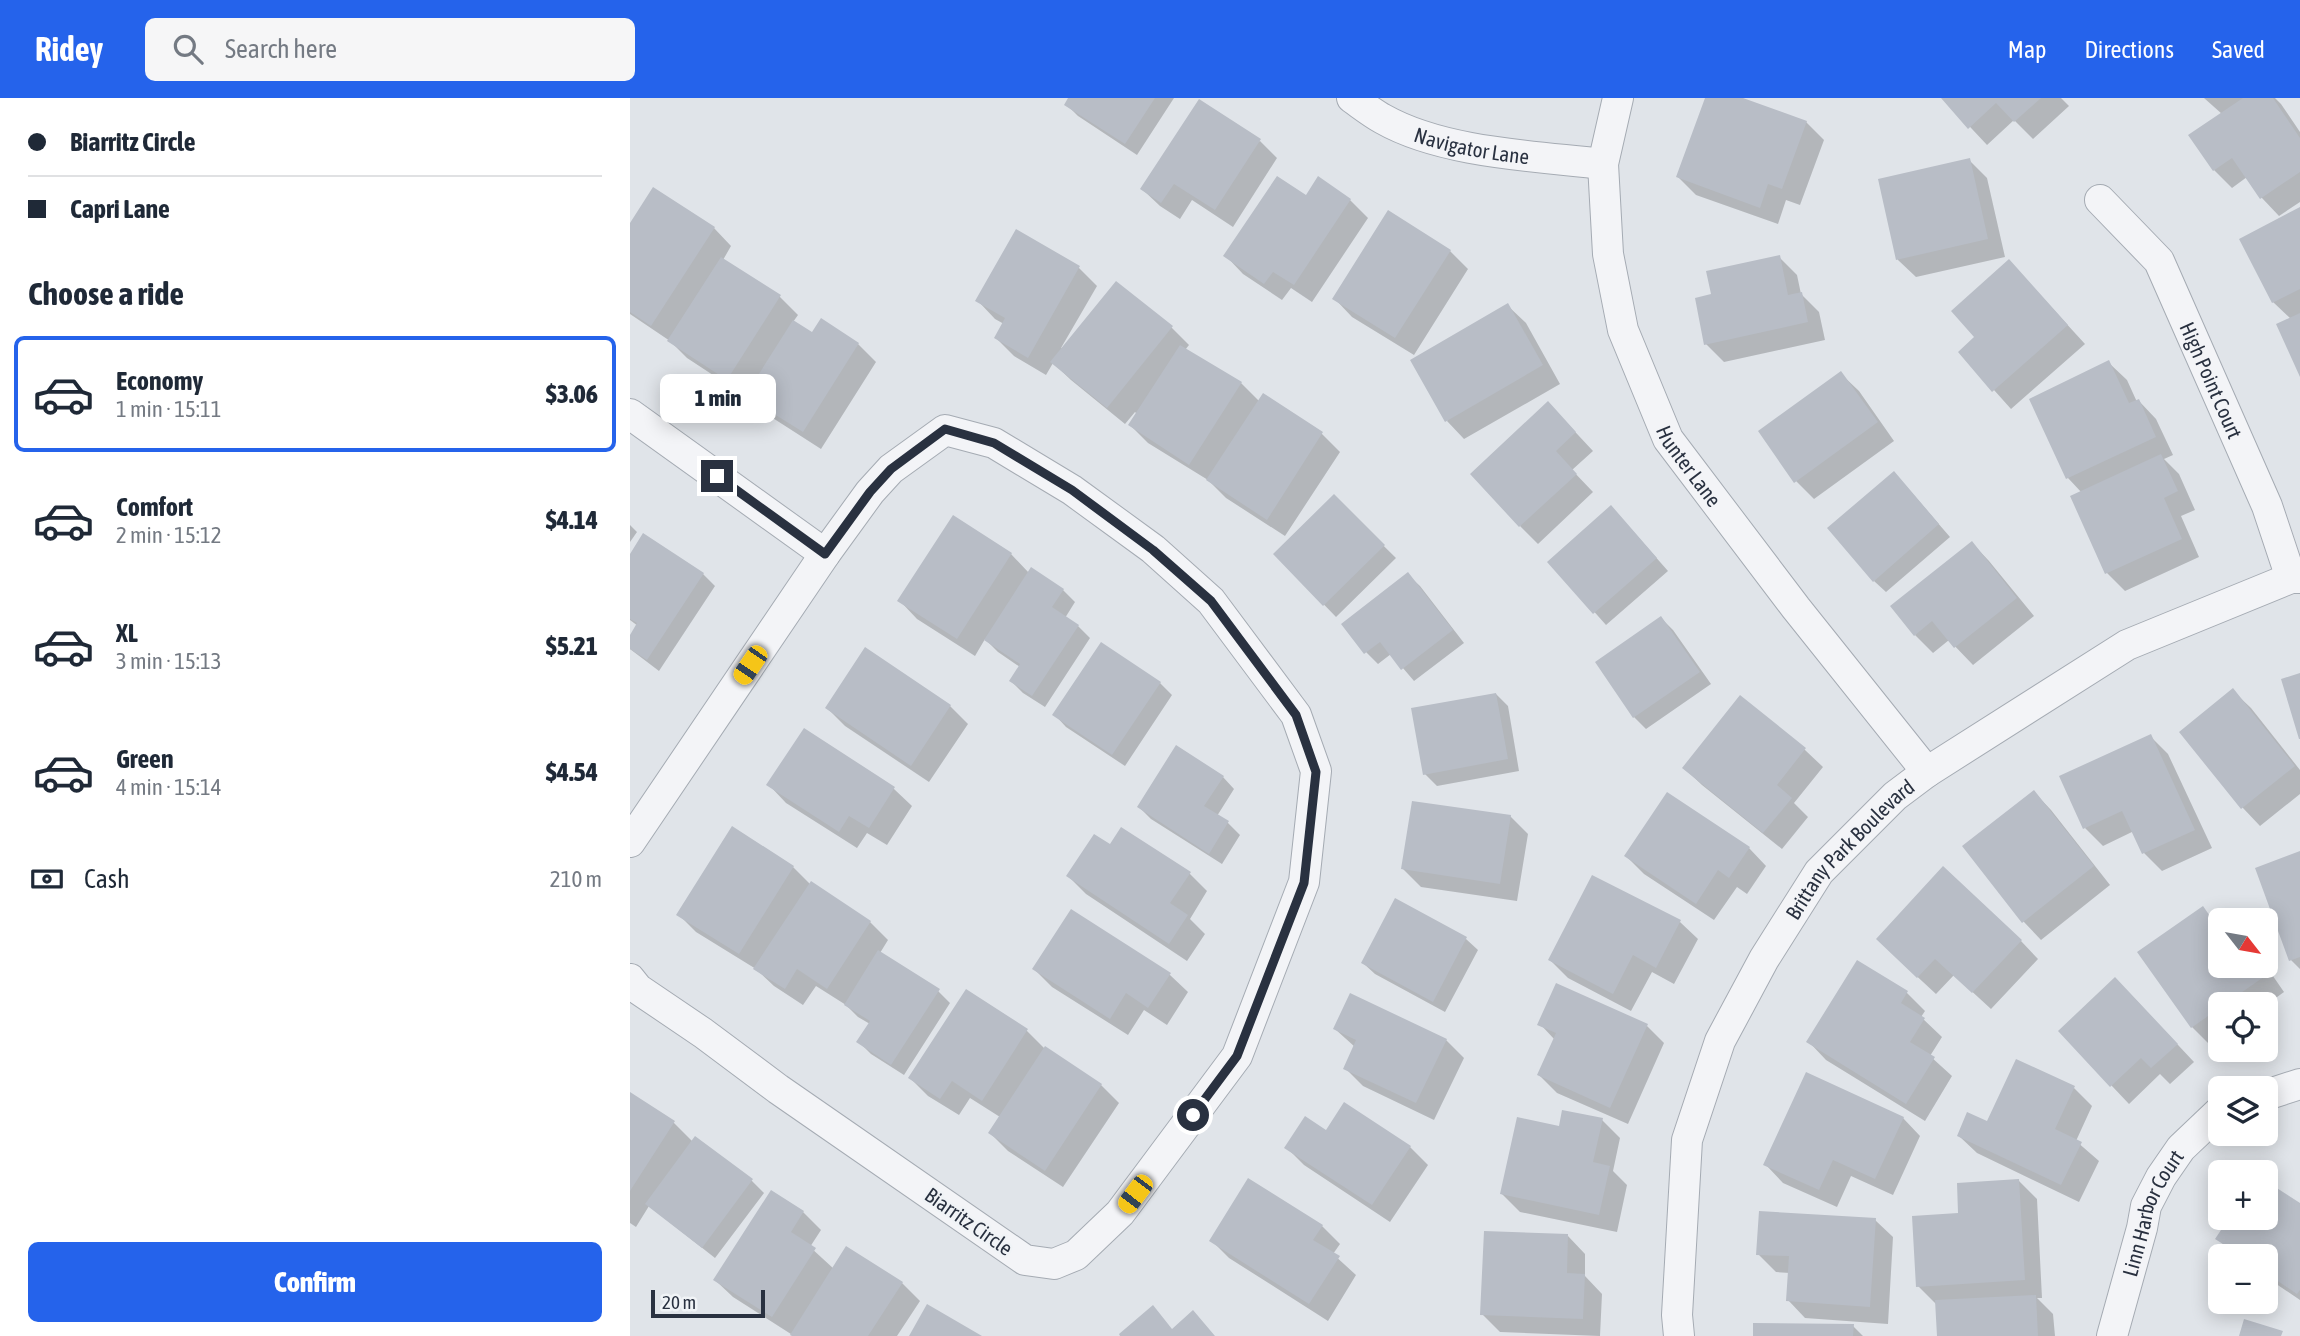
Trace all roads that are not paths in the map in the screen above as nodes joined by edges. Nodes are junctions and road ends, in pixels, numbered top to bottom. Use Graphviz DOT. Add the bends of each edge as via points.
graph roads {
  1 [pos="1352,98"];
  2 [pos="1618,98"];
  3 [pos="1602,164"];
  4 [pos="2100,200"];
  5 [pos="630,414"];
  6 [pos="825,554"];
  7 [pos="2295,578"];
  8 [pos="1927,772"];
  9 [pos="630,842"];
  10 [pos="630,979"];
  11 [pos="2300,1084"];
  12 [pos="2278,1091"];
  13 [pos="2208,1122"];
  14 [pos="1679,1336"];
  15 [pos="2112,1336"];
  1 -- 3 [label="street, Navigator Lane" via="1384,120 1458,146"];
  2 -- 3 [label="street, Hunter Lane"];
  3 -- 8 [label="street, Hunter Lane" via="1608,254 1623,330 1668,439"];
  4 -- 7 [label="street, High Point Court" via="2159,261"];
  5 -- 6 [label="street"];
  6 -- 9 [label="street, Biarritz Circle"];
  6 -- 10 [label="street, Biarritz Circle" via="891,469 945,429 994,443 1072,490 1153,550 1211,601 1296,715 1316,772 1304,883 1237,1056 1120,1213 1076,1255 1054,1264 1025,1259 778,1089"];
  7 -- 8 [label="street, Brittany Park Boulevard" via="2127,645"];
  8 -- 14 [label="street, Brittany Park Boulevard" via="1895,796 1819,872 1720,1041 1687,1139 1676,1315"];
  11 -- 12 [label="street"];
  13 -- 15 [label="street, Linn Harbor Court" via="2181,1148 2146,1206"];
}
